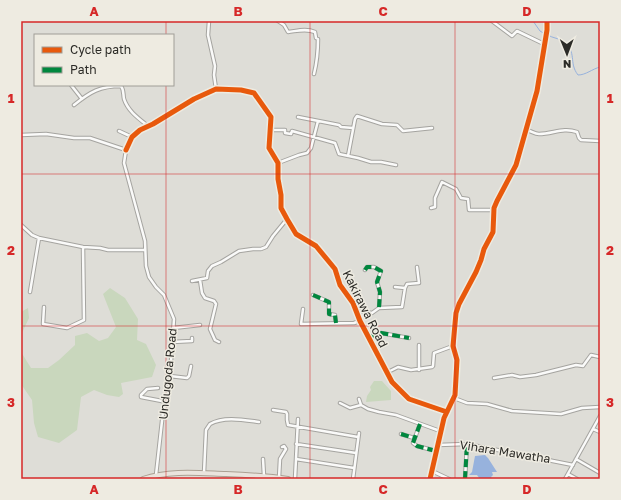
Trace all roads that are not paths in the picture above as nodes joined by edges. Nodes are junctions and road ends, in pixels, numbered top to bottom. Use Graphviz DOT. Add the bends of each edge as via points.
graph roads {
  1 [pos="209,21"];
  2 [pos="278,21"];
  3 [pos="492,21"];
  4 [pos="547,21"];
  5 [pos="544,44"];
  6 [pos="314,74"];
  7 [pos="72,86"];
  8 [pos="124,86"];
  9 [pos="216,89"];
  10 [pos="82,99"];
  11 [pos="74,105"];
  12 [pos="298,117"];
  13 [pos="318,121"];
  14 [pos="148,126"];
  15 [pos="353,128"];
  16 [pos="432,128"];
  17 [pos="271,130"];
  18 [pos="527,130"];
  19 [pos="119,131"];
  20 [pos="21,135"];
  21 [pos="132,137"];
  22 [pos="314,138"];
  23 [pos="600,142"];
  24 [pos="126,150"];
  25 [pos="348,156"];
  26 [pos="278,163"];
  27 [pos="396,165"];
  28 [pos="431,208"];
  29 [pos="494,210"];
  30 [pos="287,219"];
  31 [pos="21,225"];
  32 [pos="39,238"];
  33 [pos="83,247"];
  34 [pos="144,250"];
  35 [pos="417,267"];
  36 [pos="365,270"];
  37 [pos="200,280"];
  38 [pos="192,281"];
  39 [pos="395,287"];
  40 [pos="405,288"];
  41 [pos="30,292"];
  42 [pos="313,295"];
  43 [pos="44,306"];
  44 [pos="379,308"];
  45 [pos="303,309"];
  46 [pos="357,311"];
  47 [pos="360,321"];
  48 [pos="336,323"];
  49 [pos="200,325"];
  50 [pos="173,328"];
  51 [pos="369,337"];
  52 [pos="192,338"];
  53 [pos="409,338"];
  54 [pos="172,342"];
  55 [pos="219,342"];
  56 [pos="419,346"];
  57 [pos="453,346"];
  58 [pos="600,357"];
  59 [pos="191,366"];
  60 [pos="420,370"];
  61 [pos="386,373"];
  62 [pos="170,376"];
  63 [pos="494,378"];
  64 [pos="158,388"];
  65 [pos="454,398"];
  66 [pos="358,399"];
  67 [pos="167,402"];
  68 [pos="340,403"];
  69 [pos="361,405"];
  70 [pos="600,407"];
  71 [pos="273,410"];
  72 [pos="447,412"];
  73 [pos="600,416"];
  74 [pos="298,419"];
  75 [pos="259,422"];
  76 [pos="420,424"];
  77 [pos="297,428"];
  78 [pos="593,429"];
  79 [pos="440,431"];
  80 [pos="600,432"];
  81 [pos="359,433"];
  82 [pos="401,434"];
  83 [pos="358,438"];
  84 [pos="414,438"];
  85 [pos="296,444"];
  86 [pos="467,444"];
  87 [pos="437,445"];
  88 [pos="282,447"];
  89 [pos="436,451"];
  90 [pos="281,452"];
  91 [pos="356,453"];
  92 [pos="281,457"];
  93 [pos="263,459"];
  94 [pos="296,459"];
  95 [pos="576,459"];
  96 [pos="573,464"];
  97 [pos="354,468"];
  98 [pos="432,471"];
  99 [pos="204,473"];
  100 [pos="600,473"];
  101 [pos="568,474"];
  102 [pos="264,476"];
  103 [pos="153,477"];
  104 [pos="279,478"];
  105 [pos="143,479"];
  106 [pos="288,479"];
  107 [pos="295,479"];
  108 [pos="353,479"];
  109 [pos="430,479"];
  110 [pos="449,479"];
  111 [pos="465,479"];
  112 [pos="565,479"];
  113 [pos="577,479"];
  1 -- 9 [label="street" via="208,35 215,66"];
  2 -- 6 [label="street" via="288,32 315,32 318,44"];
  3 -- 5 [label="street" via="512,36 518,30"];
  4 -- 5 [label="street"];
  5 -- 18 [label="street" via="537,91"];
  7 -- 10 [label="street"];
  8 -- 10 [label="street" via="110,86 94,91"];
  8 -- 14 [label="street" via="124,97 129,109"];
  9 -- 14 [label="street, Kakirawa Road"];
  9 -- 17 [label="street, Kakirawa Road" via="254,93 271,116"];
  10 -- 11 [label="street"];
  12 -- 13 [label="street"];
  13 -- 15 [label="street"];
  13 -- 22 [label="street"];
  14 -- 21 [label="street, Kakirawa Road"];
  15 -- 16 [label="street" via="357,116 382,124 397,125 403,131"];
  15 -- 25 [label="street"];
  17 -- 22 [label="street" via="285,130 285,133 291,134 292,131"];
  17 -- 26 [label="street, Kakirawa Road" via="269,148"];
  18 -- 23 [label="street" via="537,135 572,130 578,132 582,140"];
  18 -- 29 [label="street" via="516,165"];
  19 -- 21 [label="street"];
  20 -- 24 [label="street" via="46,134 90,138"];
  21 -- 24 [label="street"];
  22 -- 25 [label="street" via="335,143 339,154"];
  22 -- 26 [label="street" via="308,153"];
  24 -- 34 [label="street, Undugoda Road" via="124,163 145,241"];
  25 -- 27 [label="street"];
  26 -- 30 [label="street, Kakirawa Road" via="281,208"];
  28 -- 29 [label="street" via="435,207 435,198 442,182 456,188 462,198 468,199 469,210"];
  29 -- 57 [label="street" via="493,232 456,313"];
  30 -- 37 [label="street" via="266,247 240,251 212,266 206,278"];
  30 -- 46 [label="street, Kakirawa Road" via="296,234 316,246 335,269 340,285"];
  31 -- 32 [label="street"];
  32 -- 33 [label="street"];
  32 -- 41 [label="street"];
  33 -- 34 [label="street"];
  33 -- 43 [label="street" via="84,320 66,328 43,324"];
  34 -- 50 [label="street, Undugoda Road" via="149,277 164,295 174,319"];
  35 -- 40 [label="street" via="419,283 407,284"];
  36 -- 44 [label="street" via="367,267 374,267 381,271 377,282 380,292"];
  37 -- 38 [label="street"];
  37 -- 55 [label="street" via="205,298 216,304 210,329 215,340"];
  39 -- 40 [label="street"];
  40 -- 44 [label="street" via="402,307"];
  42 -- 48 [label="street" via="329,302 329,314 335,316"];
  44 -- 46 [label="street" via="372,313"];
  45 -- 48 [label="street" via="301,324"];
  46 -- 47 [label="street, Kakirawa Road"];
  47 -- 48 [label="street"];
  47 -- 51 [label="street, Kakirawa Road"];
  49 -- 50 [label="street"];
  50 -- 54 [label="street, Undugoda Road"];
  51 -- 53 [label="street" via="381,333"];
  51 -- 61 [label="street, Kakirawa Road"];
  52 -- 54 [label="street" via="192,341"];
  54 -- 62 [label="street, Undugoda Road"];
  56 -- 60 [label="street"];
  57 -- 60 [label="street" via="434,354 432,368"];
  57 -- 65 [label="street" via="457,360"];
  58 -- 63 [label="street" via="591,355 583,366 576,365 536,375"];
  59 -- 62 [label="street" via="187,378"];
  60 -- 61 [label="street" via="398,367"];
  61 -- 72 [label="street, Kakirawa Road" via="406,397"];
  62 -- 67 [label="street, Undugoda Road"];
  64 -- 67 [label="street" via="147,389 141,397"];
  65 -- 70 [label="street" via="467,403 487,404 512,411 560,414 582,408"];
  65 -- 72 [label="street"];
  66 -- 69 [label="street"];
  67 -- 103 [label="street, Undugoda Road" via="163,412"];
  68 -- 69 [label="street" via="350,408"];
  69 -- 76 [label="street"];
  71 -- 77 [label="street" via="286,412 288,425"];
  72 -- 79 [label="street"];
  73 -- 78 [label="street"];
  74 -- 77 [label="street"];
  75 -- 99 [label="street" via="225,420 210,424 206,430"];
  76 -- 79 [label="street"];
  76 -- 84 [label="street"];
  77 -- 83 [label="street"];
  77 -- 85 [label="street"];
  78 -- 80 [label="street"];
  78 -- 95 [label="street"];
  79 -- 87 [label="street"];
  81 -- 83 [label="street"];
  82 -- 84 [label="street"];
  83 -- 91 [label="street"];
  84 -- 89 [label="street" via="413,443 417,446"];
  85 -- 91 [label="street"];
  85 -- 94 [label="street"];
  86 -- 87 [label="street, Vihara Mawatha"];
  86 -- 96 [label="street, Vihara Mawatha"];
  86 -- 111 [label="street"];
  87 -- 89 [label="street"];
  88 -- 92 [label="street" via="286,449"];
  89 -- 98 [label="street"];
  90 -- 92 [label="street"];
  91 -- 97 [label="street"];
  92 -- 104 [label="street"];
  93 -- 102 [label="street"];
  94 -- 97 [label="street"];
  94 -- 107 [label="street"];
  95 -- 96 [label="street"];
  95 -- 100 [label="street"];
  96 -- 101 [label="street"];
  97 -- 108 [label="street"];
  98 -- 109 [label="street"];
  98 -- 110 [label="street"];
  99 -- 102 [label="main road"];
  99 -- 103 [label="main road" via="185,472"];
  101 -- 112 [label="street"];
  101 -- 113 [label="street"];
  102 -- 104 [label="main road"];
  103 -- 105 [label="main road"];
  104 -- 106 [label="main road"];
}
